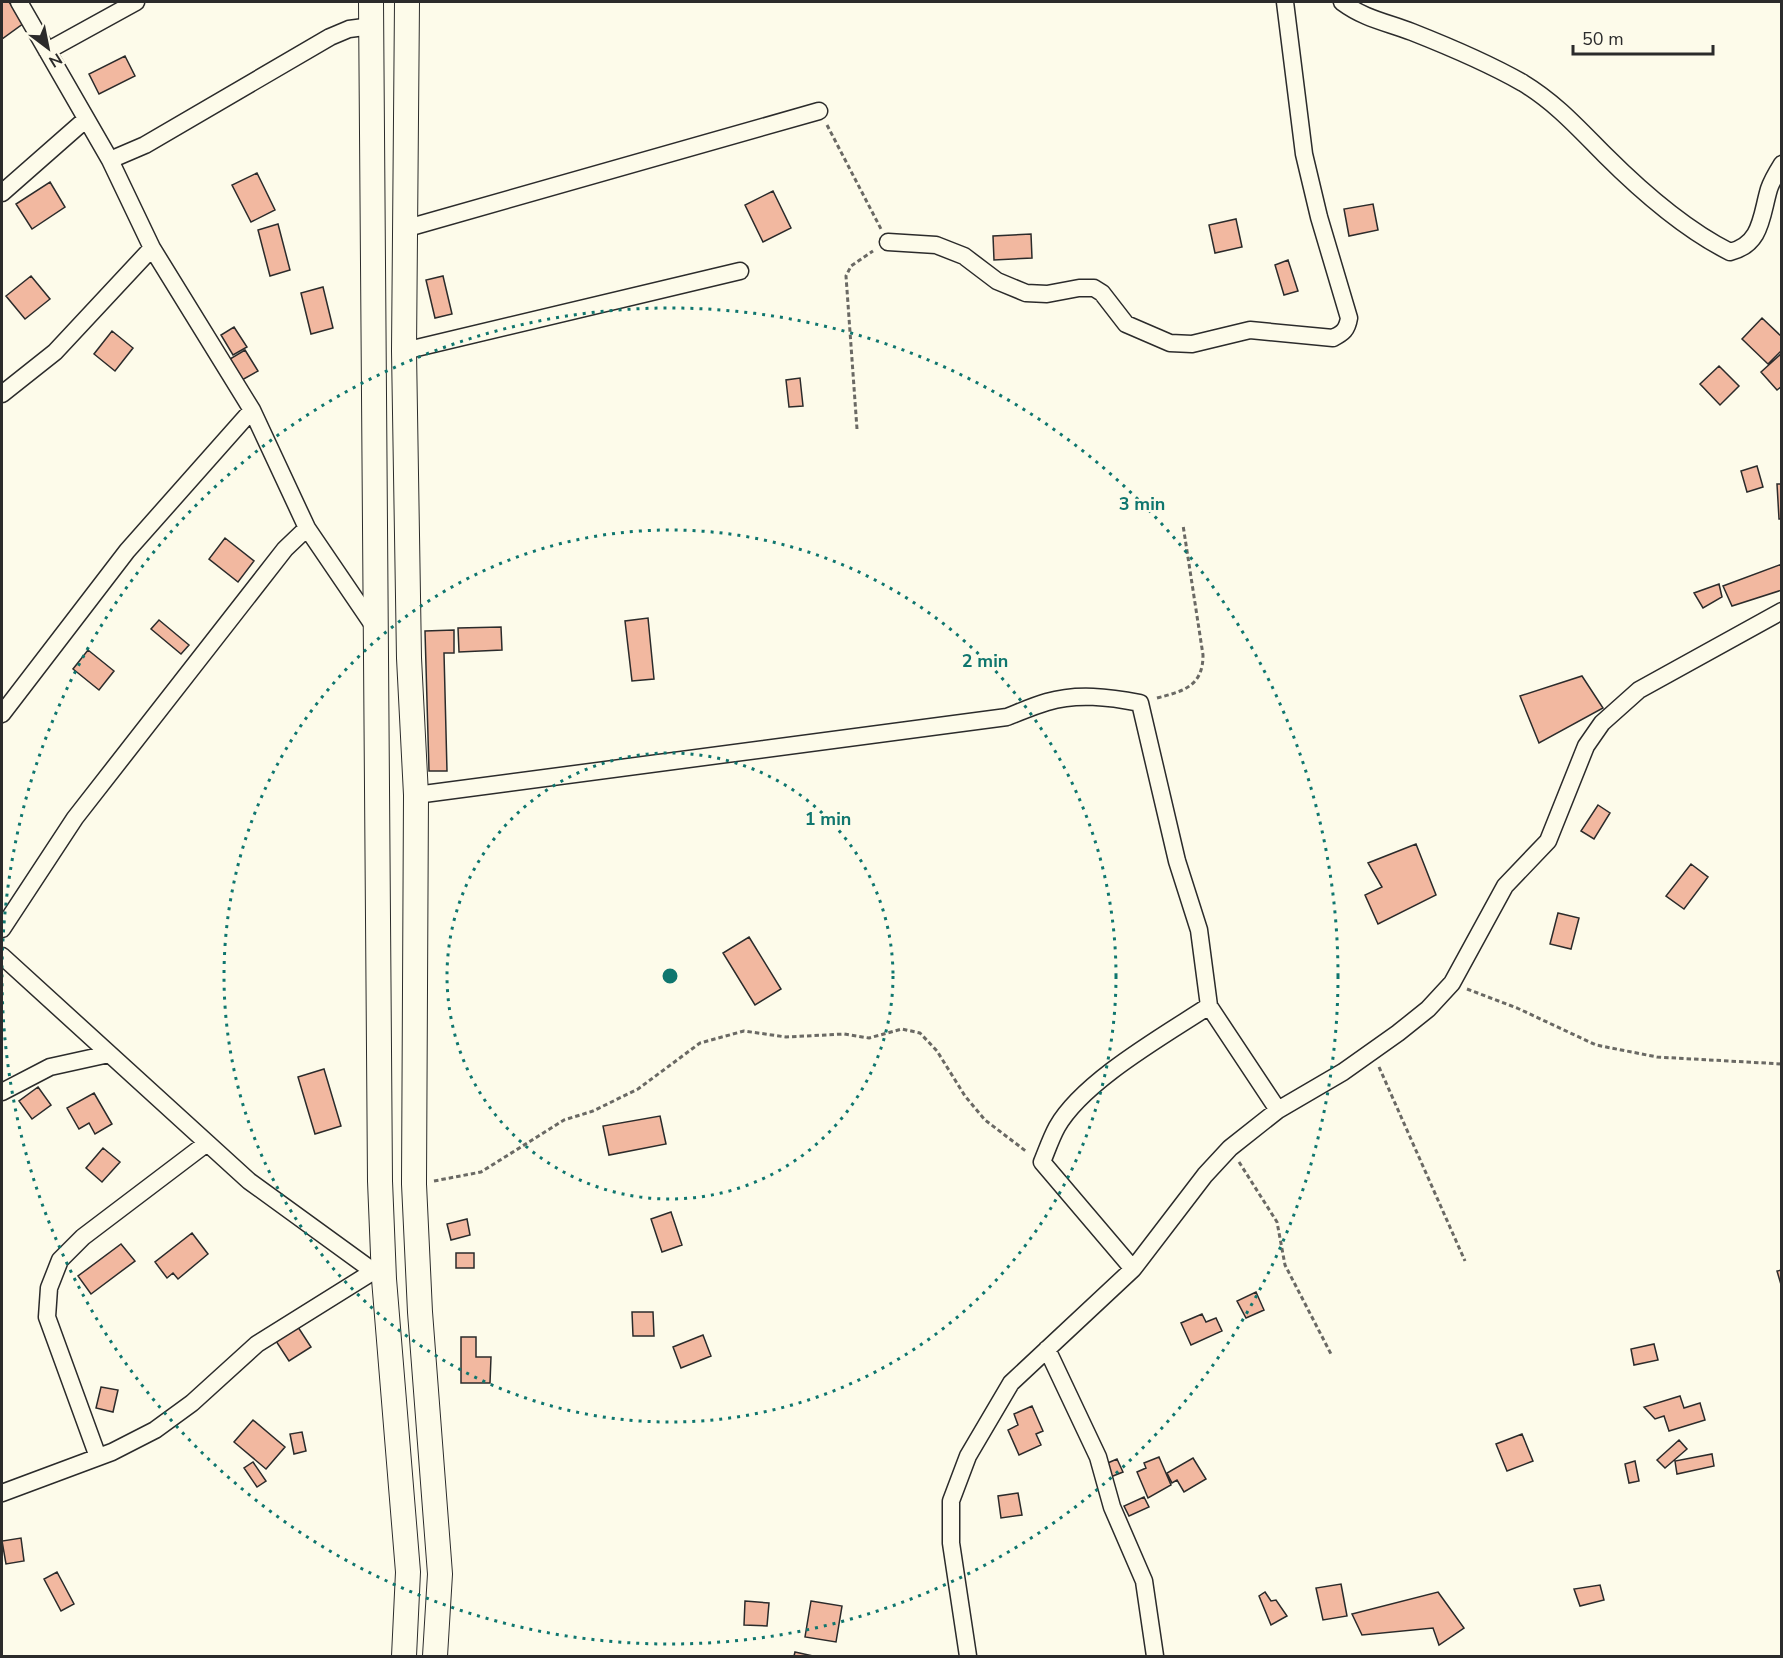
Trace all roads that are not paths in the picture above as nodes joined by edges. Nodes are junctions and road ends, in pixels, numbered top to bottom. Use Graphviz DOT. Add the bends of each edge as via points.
graph roads {
  1 [pos="19,2"];
  2 [pos="136,2"];
  3 [pos="372,2"];
  4 [pos="407,2"];
  5 [pos="1285,2"];
  6 [pos="1342,2"];
  7 [pos="372,26"];
  8 [pos="47,51"];
  9 [pos="819,111"];
  10 [pos="86,120"];
  11 [pos="110,160"];
  12 [pos="1782,164"];
  13 [pos="2,193"];
  14 [pos="404,228"];
  15 [pos="888,242"];
  16 [pos="152,248"];
  17 [pos="740,271"];
  18 [pos="404,351"];
  19 [pos="2,394"];
  20 [pos="252,410"];
  21 [pos="307,528"];
  22 [pos="1782,611"];
  23 [pos="376,629"];
  24 [pos="2,714"];
  25 [pos="416,795"];
  26 [pos="2,929"];
  27 [pos="2,956"];
  28 [pos="1209,1006"];
  29 [pos="108,1054"];
  30 [pos="2,1092"];
  31 [pos="1278,1110"];
  32 [pos="207,1143"];
  33 [pos="1133,1269"];
  34 [pos="379,1275"];
  35 [pos="1047,1349"];
  36 [pos="98,1457"];
  37 [pos="2,1493"];
  38 [pos="404,1656"];
  39 [pos="435,1656"];
  40 [pos="968,1656"];
  41 [pos="1155,1656"];
  1 -- 8 [label="street"];
  2 -- 8 [label="street"];
  3 -- 7 [label="street"];
  4 -- 14 [label="street"];
  5 -- 15 [label="street" via="1304,154 1349,318 1348,328 1341,334 1332,338 1250,330 1192,344 1170,343 1126,324 1094,288 1026,293 997,282 964,256 936,244"];
  6 -- 12 [label="street" via="1359,15 1470,56 1524,84 1564,112 1644,192 1710,242 1730,252 1750,242 1762,223 1770,188"];
  7 -- 11 [label="street" via="348,29 330,37 145,145"];
  7 -- 23 [label="street"];
  8 -- 10 [label="street"];
  9 -- 14 [label="street"];
  10 -- 11 [label="street"];
  10 -- 13 [label="street"];
  11 -- 16 [label="street"];
  14 -- 18 [label="street"];
  16 -- 19 [label="street" via="55,352"];
  16 -- 20 [label="street"];
  17 -- 18 [label="street"];
  18 -- 25 [label="street" via="408,658"];
  20 -- 21 [label="street"];
  20 -- 24 [label="street" via="127,551"];
  21 -- 23 [label="street"];
  21 -- 26 [label="street" via="285,549 75,818"];
  22 -- 31 [label="street" via="1639,690 1602,723 1586,746 1548,841 1505,886 1452,983 1428,1009 1370,1053"];
  23 -- 34 [label="street"];
  25 -- 28 [label="street" via="1007,717 1075,696 1140,703 1177,861 1199,930"];
  25 -- 39 [label="street" via="414,1184 440,1574"];
  27 -- 29 [label="street"];
  28 -- 31 [label="street"];
  28 -- 33 [label="street" via="1079,1099 1057,1126 1042,1162"];
  29 -- 30 [label="street" via="50,1067"];
  29 -- 32 [label="street"];
  31 -- 33 [label="street" via="1230,1148 1205,1175"];
  32 -- 34 [label="street" via="249,1181"];
  32 -- 36 [label="street" via="83,1237 60,1260 50,1288 47,1317"];
  33 -- 35 [label="street"];
  34 -- 36 [label="street" via="257,1344 192,1403 155,1430"];
  34 -- 38 [label="street" via="408,1572"];
  35 -- 40 [label="street" via="1011,1383 968,1456 951,1501 951,1543"];
  35 -- 41 [label="street" via="1098,1458 1112,1507 1144,1581"];
  36 -- 37 [label="street"];
}
